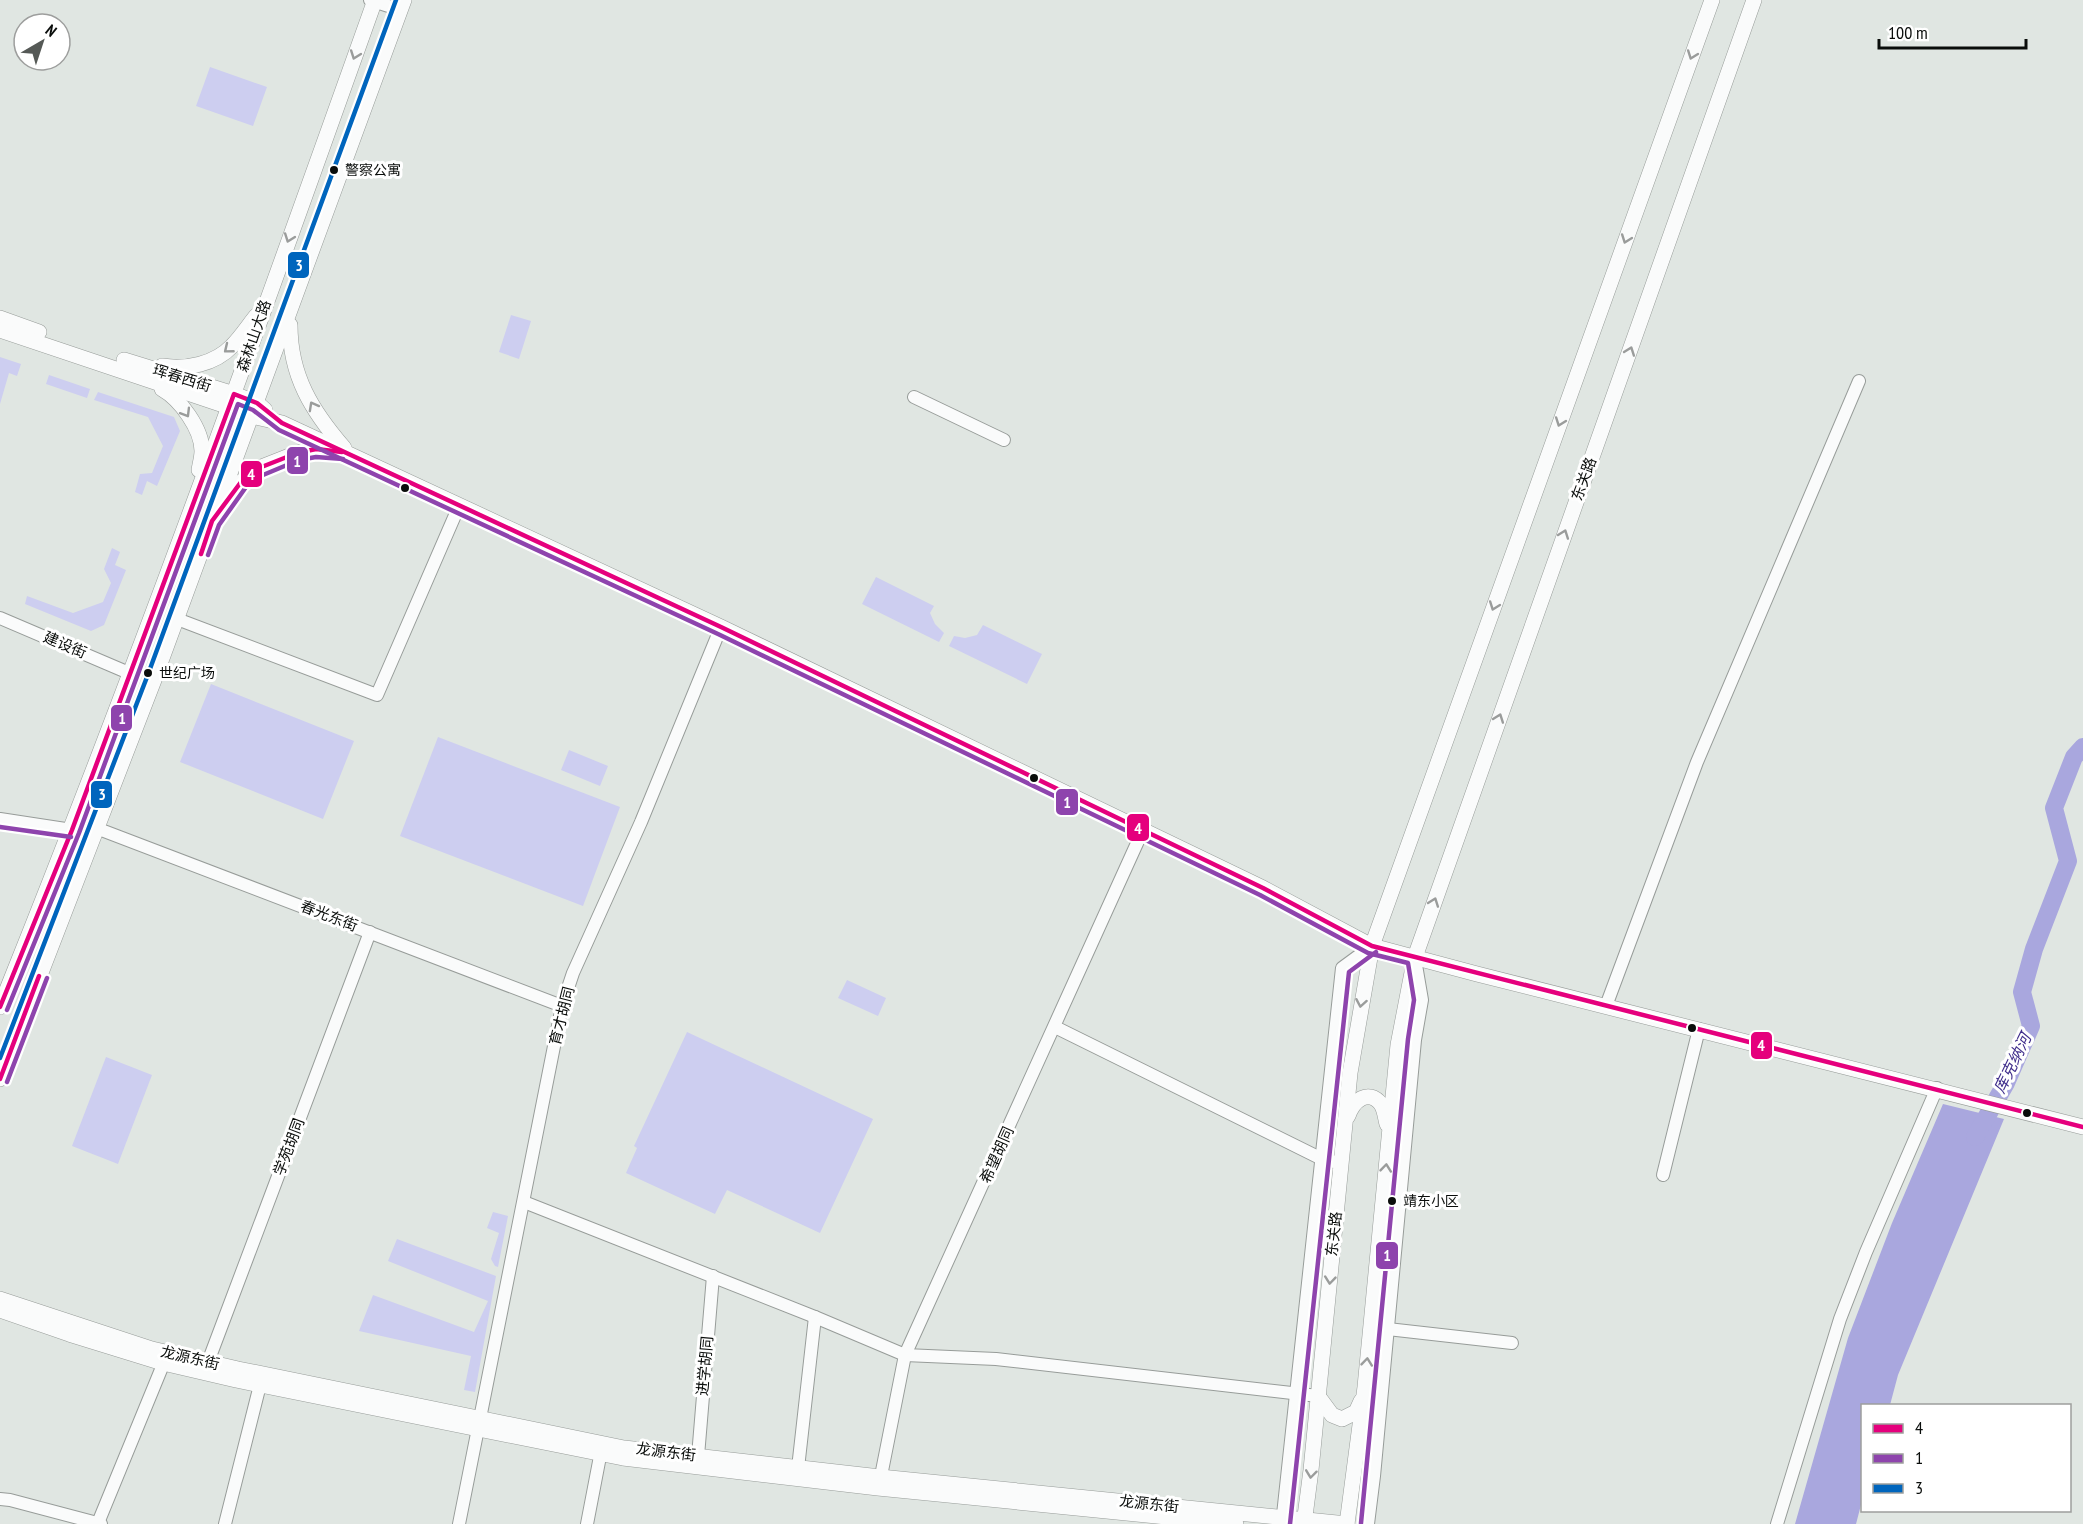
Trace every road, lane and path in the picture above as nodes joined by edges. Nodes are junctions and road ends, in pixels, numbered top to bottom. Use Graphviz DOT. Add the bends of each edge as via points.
graph roads {
  1 [pos="1712,0"];
  2 [pos="1754,0"];
  3 [pos="373,1"];
  4 [pos="403,5"];
  5 [pos="265,304"];
  6 [pos="290,312"];
  7 [pos="0,318"];
  8 [pos="0,330"];
  9 [pos="125,361"];
  10 [pos="141,377"];
  11 [pos="1859,381"];
  12 [pos="914,397"];
  13 [pos="231,400"];
  14 [pos="255,410"];
  15 [pos="1004,440"];
  16 [pos="348,452"];
  17 [pos="459,506"];
  18 [pos="192,511"];
  19 [pos="212,521"];
  20 [pos="0,618"];
  21 [pos="177,619"];
  22 [pos="721,627"];
  23 [pos="129,672"];
  24 [pos="0,819"];
  25 [pos="96,828"];
  26 [pos="72,830"];
  27 [pos="1143,830"];
  28 [pos="370,932"];
  29 [pos="1372,946"];
  30 [pos="1414,957"];
  31 [pos="562,1006"];
  32 [pos="1606,1006"];
  33 [pos="0,1007"];
  34 [pos="1055,1027"];
  35 [pos="1699,1029"];
  36 [pos="0,1079"];
  37 [pos="1941,1089"];
  38 [pos="1345,1127"];
  39 [pos="2083,1127"];
  40 [pos="1389,1138"];
  41 [pos="1322,1159"];
  42 [pos="1341,1163"];
  43 [pos="1663,1175"];
  44 [pos="524,1202"];
  45 [pos="713,1276"];
  46 [pos="0,1299"];
  47 [pos="0,1310"];
  48 [pos="17,1316"];
  49 [pos="0,1317"];
  50 [pos="815,1317"];
  51 [pos="1370,1327"];
  52 [pos="1388,1329"];
  53 [pos="1512,1343"];
  54 [pos="905,1355"];
  55 [pos="165,1358"];
  56 [pos="208,1362"];
  57 [pos="260,1385"];
  58 [pos="1365,1387"];
  59 [pos="1296,1394"];
  60 [pos="1318,1396"];
  61 [pos="479,1424"];
  62 [pos="601,1448"];
  63 [pos="698,1456"];
  64 [pos="798,1468"];
  65 [pos="879,1483"];
  66 [pos="0,1499"];
  67 [pos="1283,1521"];
  68 [pos="1305,1522"];
  69 [pos="100,1524"];
  70 [pos="225,1524"];
  71 [pos="459,1524"];
  72 [pos="587,1524"];
  73 [pos="1236,1524"];
  74 [pos="1347,1524"];
  75 [pos="1368,1524"];
  76 [pos="1777,1524"];
  1 -- 29 [label="main road, 东关路, one-way"];
  30 -- 2 [label="main road, 东关路, one-way"];
  3 -- 4 [label="street"];
  3 -- 5 [label="main road, 森林山大路, one-way"];
  4 -- 6 [label="main road, 森林山大路"];
  5 -- 9 [label="main road, one-way" via="233,346 199,365 167,367"];
  5 -- 13 [label="main road, 森林山大路"];
  6 -- 14 [label="main road, 森林山大路"];
  16 -- 6 [label="main road, one-way" via="312,406 294,366"];
  7 -- 9 [label="main road, 珲春西街"];
  8 -- 10 [label="main road, 珲春西街"];
  9 -- 13 [label="main road, 珲春西街"];
  10 -- 13 [label="main road, 珲春西街"];
  10 -- 18 [label="main road, one-way" via="171,394 184,408 199,438 202,451"];
  11 -- 32 [label="street" via="1698,762"];
  12 -- 15 [label="street"];
  13 -- 14 [label="main road, 珲春西街"];
  13 -- 18 [label="main road, 森林山大路"];
  14 -- 16 [label="main road, 珲春西街"];
  14 -- 19 [label="main road, 森林山大路"];
  16 -- 17 [label="main road, 珲春西街"];
  16 -- 19 [label="main road" via="316,449 259,468 241,482"];
  17 -- 21 [label="street" via="377,695"];
  17 -- 22 [label="main road, 珲春西街"];
  18 -- 23 [label="main road, 森林山大路"];
  19 -- 21 [label="main road, 森林山大路"];
  20 -- 23 [label="street, 建设街"];
  21 -- 25 [label="main road, 森林山大路"];
  22 -- 27 [label="main road, 珲春西街"];
  22 -- 31 [label="street, 育才胡同"];
  23 -- 26 [label="main road, 森林山大路"];
  24 -- 26 [label="street"];
  25 -- 28 [label="street, 春光东街"];
  25 -- 36 [label="main road, 森林山大路"];
  26 -- 33 [label="main road, 森林山大路"];
  27 -- 29 [label="main road, 珲春西街"];
  27 -- 34 [label="street, 希望胡同"];
  28 -- 31 [label="street, 春光东街"];
  28 -- 56 [label="street, 学苑胡同"];
  29 -- 30 [label="main road, 珲春西街"];
  29 -- 38 [label="main road, 东关路, one-way" via="1354,1044"];
  29 -- 41 [label="street, 东关路" via="1342,968"];
  30 -- 32 [label="main road, 珲春西街"];
  30 -- 40 [label="main road, 东关路" via="1398,1045"];
  30 -- 52 [label="street" via="1422,1000"];
  31 -- 44 [label="street, 育才胡同"];
  32 -- 35 [label="main road, 珲春西街"];
  34 -- 41 [label="street"];
  34 -- 54 [label="street, 希望胡同"];
  35 -- 37 [label="main road, 珲春西街"];
  35 -- 43 [label="street"];
  37 -- 39 [label="main road, 珲春西街"];
  37 -- 76 [label="street" via="1866,1252 1840,1319"];
  38 -- 40 [label="main road" via="1354,1103 1368,1097 1383,1107"];
  38 -- 42 [label="main road, 东关路"];
  51 -- 40 [label="main road, 东关路, one-way"];
  41 -- 42 [label="street"];
  41 -- 59 [label="street, 东关路"];
  42 -- 60 [label="main road, 东关路, one-way"];
  44 -- 45 [label="street"];
  44 -- 61 [label="street, 育才胡同"];
  45 -- 50 [label="street"];
  45 -- 63 [label="street, 进学胡同"];
  46 -- 55 [label="main road, 龙源东街"];
  47 -- 48 [label="main road, 龙源东街"];
  48 -- 49 [label="main road"];
  48 -- 55 [label="main road, 龙源东街"];
  50 -- 54 [label="street"];
  50 -- 64 [label="street"];
  51 -- 52 [label="street"];
  58 -- 51 [label="main road, 东关路, one-way"];
  52 -- 53 [label="street"];
  52 -- 75 [label="street"];
  54 -- 59 [label="street" via="996,1359"];
  54 -- 65 [label="street, 希望胡同"];
  55 -- 56 [label="main road, 龙源东街"];
  55 -- 57 [label="main road, 龙源东街"];
  55 -- 69 [label="street"];
  56 -- 61 [label="main road, 龙源东街"];
  57 -- 61 [label="main road, 龙源东街"];
  57 -- 70 [label="street"];
  58 -- 60 [label="main road" via="1358,1408 1347,1418 1332,1415"];
  58 -- 74 [label="main road, 东关路"];
  59 -- 60 [label="street"];
  59 -- 67 [label="street, 东关路"];
  60 -- 68 [label="main road, 东关路, one-way"];
  61 -- 62 [label="main road, 龙源东街"];
  61 -- 71 [label="street, 育才胡同"];
  62 -- 63 [label="main road, 龙源东街"];
  62 -- 65 [label="main road, 龙源东街" via="623,1458"];
  62 -- 72 [label="street"];
  63 -- 64 [label="main road, 龙源东街"];
  64 -- 65 [label="main road, 龙源东街"];
  65 -- 67 [label="main road, 龙源东街"];
  65 -- 73 [label="main road, 龙源东街"];
  66 -- 69 [label="street"];
  67 -- 68 [label="main road, 龙源东街"];
  68 -- 74 [label="main road, 龙源东街"];
}
